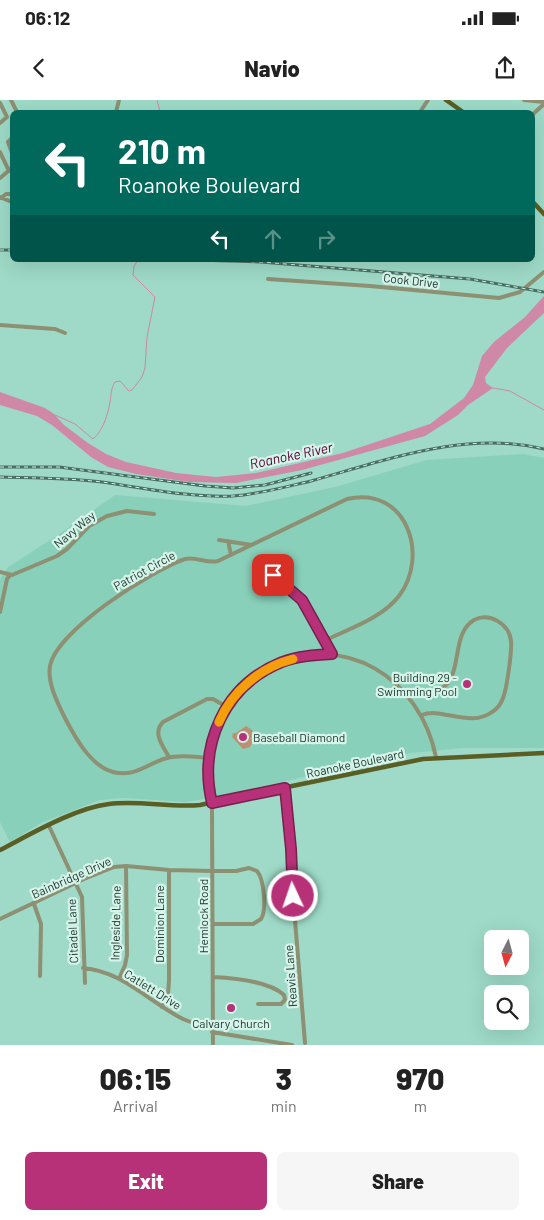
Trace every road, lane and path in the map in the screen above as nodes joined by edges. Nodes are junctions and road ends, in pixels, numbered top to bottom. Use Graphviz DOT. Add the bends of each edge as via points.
graph roads {
  1 [pos="446,100"];
  2 [pos="524,100"];
  3 [pos="0,103"];
  4 [pos="544,103"];
  5 [pos="461,110"];
  6 [pos="535,112"];
  7 [pos="0,123"];
  8 [pos="0,152"];
  9 [pos="10,168"];
  10 [pos="535,204"];
  11 [pos="544,214"];
  12 [pos="544,272"];
  13 [pos="268,279"];
  14 [pos="0,325"];
  15 [pos="65,333"];
  16 [pos="154,514"];
  17 [pos="219,540"];
  18 [pos="228,541"];
  19 [pos="252,545"];
  20 [pos="231,555"];
  21 [pos="0,572"];
  22 [pos="10,575"];
  23 [pos="273,575"];
  24 [pos="0,612"];
  25 [pos="324,641"];
  26 [pos="332,654"];
  27 [pos="407,694"];
  28 [pos="227,707"];
  29 [pos="422,715"];
  30 [pos="544,753"];
  31 [pos="168,757"];
  32 [pos="436,757"];
  33 [pos="209,758"];
  34 [pos="285,788"];
  35 [pos="212,803"];
  36 [pos="49,826"];
  37 [pos="1,849"];
  38 [pos="126,866"];
  39 [pos="169,870"];
  40 [pos="213,871"];
  41 [pos="77,883"];
  42 [pos="34,904"];
  43 [pos="0,919"];
  44 [pos="213,924"];
  45 [pos="83,968"];
  46 [pos="40,976"];
  47 [pos="213,977"];
  48 [pos="119,979"];
  49 [pos="85,983"];
  50 [pos="258,1004"];
  51 [pos="162,1007"];
  52 [pos="212,1030"];
  53 [pos="305,1044"];
  54 [pos="212,1045"];
  55 [pos="292,1045"];
  1 -- 5 [label="main road"];
  2 -- 4 [label="street"];
  3 -- 7 [label="street" via="8,117"];
  4 -- 6 [label="street"];
  8 -- 9 [label="street"];
  10 -- 11 [label="main road"];
  12 -- 13 [label="street, Cook Drive" via="520,292 499,298"];
  14 -- 15 [label="street" via="55,329"];
  16 -- 22 [label="street, Navy Way" via="127,511 107,516 89,526 62,553"];
  17 -- 18 [label="street"];
  18 -- 19 [label="street"];
  18 -- 20 [label="street"];
  19 -- 20 [label="street, Patriot Circle"];
  19 -- 25 [label="street, Patriot Circle" via="354,497 383,501 401,516 410,536 413,556 402,591 380,613"];
  20 -- 31 [label="street, Patriot Circle" via="216,562 185,559 131,588 87,618 65,640 51,662 50,677 60,708 80,742 101,766 130,773"];
  21 -- 22 [label="street"];
  22 -- 24 [label="street"];
  23 -- 25 [label="street" via="302,600"];
  25 -- 26 [label="street"];
  26 -- 27 [label="street" via="373,668 396,682"];
  26 -- 28 [label="street, Hemlock Road" via="283,661 253,679"];
  27 -- 29 [label="street"];
  27 -- 29 [label="street" via="430,694 447,683 462,635 474,620 493,618 507,630 511,643 505,691 497,709 478,718"];
  28 -- 31 [label="street" via="207,699 163,722 158,733"];
  28 -- 33 [label="street, Hemlock Road" via="215,732"];
  29 -- 32 [label="street"];
  30 -- 32 [label="main road, Roanoke Boulevard"];
  31 -- 33 [label="street, Patriot Circle"];
  32 -- 34 [label="main road, Roanoke Boulevard"];
  33 -- 35 [label="street, Hemlock Road" via="208,787"];
  34 -- 35 [label="main road, Roanoke Boulevard"];
  34 -- 53 [label="street, Reavis Lane"];
  35 -- 36 [label="main road, Roanoke Boulevard" via="177,807 108,804 81,811"];
  35 -- 40 [label="street, Hemlock Road"];
  36 -- 37 [label="main road, Roanoke Boulevard"];
  36 -- 41 [label="street, Citadel Lane"];
  38 -- 39 [label="street, Bainbridge Drive"];
  38 -- 41 [label="street, Bainbridge Drive" via="109,868"];
  38 -- 48 [label="street, Ingleside Lane" via="127,955"];
  39 -- 40 [label="street, Bainbridge Drive"];
  39 -- 51 [label="street, Dominion Lane" via="169,989"];
  40 -- 44 [label="street, Hemlock Road"];
  40 -- 44 [label="street, Bainbridge Drive" via="249,868 257,871 261,878 264,912 261,919 253,924"];
  41 -- 42 [label="street, Bainbridge Drive"];
  41 -- 45 [label="street, Citadel Lane" via="84,904"];
  42 -- 43 [label="street, Bainbridge Drive"];
  42 -- 46 [label="street" via="41,924"];
  44 -- 47 [label="street, Hemlock Road"];
  45 -- 48 [label="street, Catlett Drive" via="102,971"];
  45 -- 49 [label="street, Citadel Lane"];
  47 -- 50 [label="street" via="250,982 284,995 285,1000 281,1004"];
  47 -- 52 [label="street, Hemlock Road"];
  48 -- 51 [label="street, Catlett Drive"];
  51 -- 52 [label="street, Catlett Drive" via="184,1020"];
  52 -- 54 [label="street, Hemlock Road"];
  52 -- 55 [label="street, Catlett Drive"];
}
